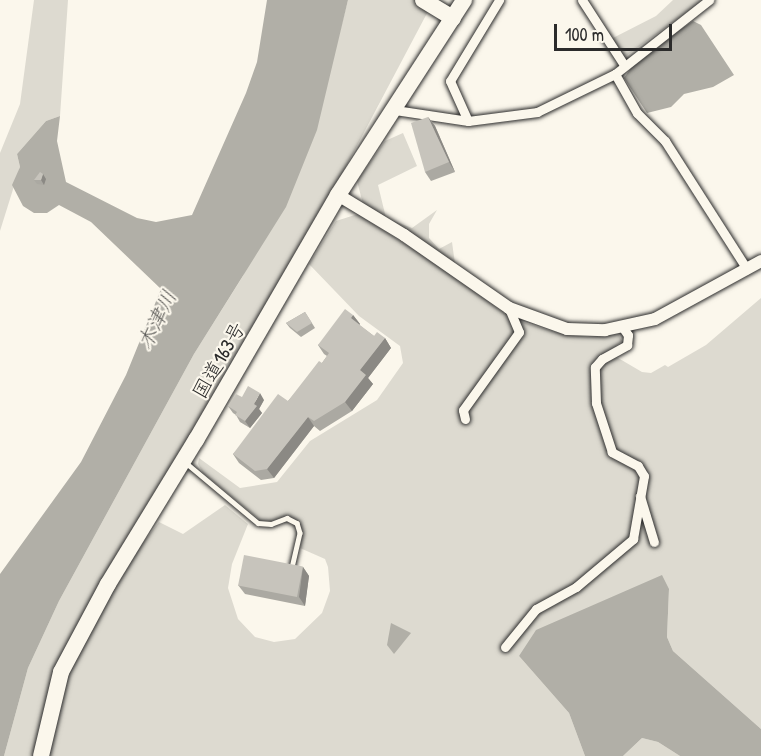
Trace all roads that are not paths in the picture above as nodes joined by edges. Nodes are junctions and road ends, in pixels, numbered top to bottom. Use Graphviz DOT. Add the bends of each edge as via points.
graph roads {
  1 [pos="423,0"];
  2 [pos="464,0"];
  3 [pos="499,0"];
  4 [pos="582,0"];
  5 [pos="709,0"];
  6 [pos="453,18"];
  7 [pos="624,65"];
  8 [pos="615,74"];
  9 [pos="395,110"];
  10 [pos="468,121"];
  11 [pos="338,195"];
  12 [pos="761,261"];
  13 [pos="747,269"];
  14 [pos="509,308"];
  15 [pos="623,328"];
  16 [pos="465,419"];
  17 [pos="183,461"];
  18 [pos="640,494"];
  19 [pos="654,542"];
  20 [pos="292,568"];
  21 [pos="505,647"];
  22 [pos="41,756"];
  1 -- 6 [label="highway"];
  2 -- 6 [label="highway, 国道163号"];
  3 -- 10 [label="street" via="450,81"];
  4 -- 7 [label="street"];
  5 -- 7 [label="street"];
  6 -- 9 [label="highway, 国道163号"];
  7 -- 8 [label="street"];
  8 -- 10 [label="street" via="537,112"];
  8 -- 13 [label="street" via="637,113 665,141"];
  9 -- 10 [label="street"];
  9 -- 11 [label="highway, 国道163号"];
  11 -- 14 [label="street" via="404,235"];
  11 -- 17 [label="highway, 国道163号"];
  12 -- 13 [label="street"];
  13 -- 15 [label="street" via="681,307"];
  14 -- 15 [label="street" via="567,328"];
  14 -- 16 [label="street" via="519,332 463,410"];
  15 -- 18 [label="street" via="628,335 627,345 595,367 596,403 612,452 643,472"];
  17 -- 20 [label="lane" via="258,523 271,524 287,518 297,523 300,533"];
  17 -- 22 [label="highway, 国道163号" via="127,550 61,672"];
  18 -- 19 [label="street"];
  18 -- 21 [label="street" via="632,541 576,587 536,609"];
}
